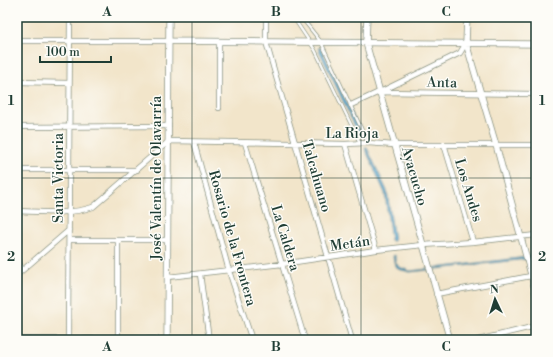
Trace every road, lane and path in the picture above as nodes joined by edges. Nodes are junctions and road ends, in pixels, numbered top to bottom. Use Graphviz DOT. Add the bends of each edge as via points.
graph roads {
  1 [pos="70,17"];
  2 [pos="169,17"];
  3 [pos="266,17"];
  4 [pos="293,17"];
  5 [pos="301,17"];
  6 [pos="367,17"];
  7 [pos="467,17"];
  8 [pos="17,41"];
  9 [pos="70,41"];
  10 [pos="169,41"];
  11 [pos="219,42"];
  12 [pos="266,42"];
  13 [pos="310,42"];
  14 [pos="321,42"];
  15 [pos="366,43"];
  16 [pos="466,43"];
  17 [pos="536,44"];
  18 [pos="17,82"];
  19 [pos="69,82"];
  20 [pos="379,92"];
  21 [pos="481,93"];
  22 [pos="536,94"];
  23 [pos="351,106"];
  24 [pos="219,108"];
  25 [pos="17,126"];
  26 [pos="169,126"];
  27 [pos="69,127"];
  28 [pos="169,141"];
  29 [pos="194,142"];
  30 [pos="245,143"];
  31 [pos="360,143"];
  32 [pos="368,143"];
  33 [pos="296,144"];
  34 [pos="345,144"];
  35 [pos="444,144"];
  36 [pos="394,145"];
  37 [pos="496,145"];
  38 [pos="536,145"];
  39 [pos="17,170"];
  40 [pos="70,170"];
  41 [pos="137,170"];
  42 [pos="17,211"];
  43 [pos="70,212"];
  44 [pos="69,230"];
  45 [pos="536,235"];
  46 [pos="521,237"];
  47 [pos="69,240"];
  48 [pos="118,240"];
  49 [pos="168,240"];
  50 [pos="473,242"];
  51 [pos="422,245"];
  52 [pos="376,250"];
  53 [pos="17,252"];
  54 [pos="329,257"];
  55 [pos="282,264"];
  56 [pos="21,271"];
  57 [pos="229,271"];
  58 [pos="17,274"];
  59 [pos="200,274"];
  60 [pos="531,276"];
  61 [pos="168,277"];
  62 [pos="536,293"];
  63 [pos="436,294"];
  64 [pos="536,326"];
  65 [pos="499,337"];
  66 [pos="17,339"];
  67 [pos="68,339"];
  68 [pos="118,340"];
  69 [pos="167,340"];
  70 [pos="209,340"];
  71 [pos="252,340"];
  72 [pos="305,340"];
  73 [pos="352,340"];
  74 [pos="450,340"];
  75 [pos="478,340"];
  1 -- 9 [label="street, Santa Victoria"];
  2 -- 10 [label="street, José Valentín de Olavarría"];
  3 -- 12 [label="street, Talcahuano"];
  4 -- 13 [label="lane"];
  5 -- 14 [label="lane"];
  6 -- 15 [label="street, Ayacucho"];
  7 -- 16 [label="street"];
  8 -- 9 [label="street"];
  9 -- 10 [label="street"];
  9 -- 19 [label="street, Santa Victoria"];
  10 -- 11 [label="street"];
  10 -- 26 [label="street, José Valentín de Olavarría"];
  11 -- 12 [label="street"];
  11 -- 24 [label="street"];
  12 -- 13 [label="street"];
  12 -- 33 [label="street, Talcahuano"];
  13 -- 14 [label="street"];
  13 -- 31 [label="lane"];
  14 -- 15 [label="street"];
  14 -- 23 [label="lane"];
  15 -- 16 [label="street"];
  15 -- 20 [label="street, Ayacucho"];
  16 -- 17 [label="street"];
  16 -- 20 [label="street" via="460,53"];
  16 -- 21 [label="street"];
  18 -- 19 [label="street"];
  19 -- 27 [label="street, Santa Victoria"];
  20 -- 21 [label="street, Anta"];
  20 -- 23 [label="street, Anta"];
  20 -- 36 [label="street, Ayacucho"];
  21 -- 22 [label="street, Anta"];
  21 -- 37 [label="street"];
  23 -- 32 [label="lane"];
  25 -- 27 [label="street"];
  26 -- 27 [label="street"];
  26 -- 28 [label="street, José Valentín de Olavarría"];
  27 -- 40 [label="street, Santa Victoria"];
  28 -- 29 [label="street, La Rioja"];
  28 -- 41 [label="street"];
  28 -- 49 [label="street, José Valentín de Olavarría"];
  29 -- 30 [label="street, La Rioja"];
  29 -- 57 [label="street, Rosario de la Frontera"];
  30 -- 33 [label="street, La Rioja"];
  30 -- 55 [label="street, La Caldera"];
  31 -- 32 [label="street, La Rioja"];
  31 -- 34 [label="street, La Rioja"];
  32 -- 36 [label="street, La Rioja"];
  33 -- 34 [label="street, La Rioja"];
  33 -- 54 [label="street, Talcahuano"];
  34 -- 52 [label="street"];
  35 -- 36 [label="street, La Rioja"];
  35 -- 37 [label="street, La Rioja"];
  35 -- 50 [label="street, Los Andes"];
  36 -- 51 [label="street, Ayacucho"];
  37 -- 38 [label="street, La Rioja"];
  37 -- 46 [label="street"];
  39 -- 40 [label="street"];
  40 -- 41 [label="street"];
  40 -- 43 [label="street, Santa Victoria"];
  41 -- 43 [label="street" via="93,207"];
  42 -- 43 [label="street"];
  43 -- 44 [label="street, Santa Victoria"];
  44 -- 47 [label="street, Santa Victoria"];
  44 -- 56 [label="street"];
  45 -- 46 [label="street, Metán"];
  46 -- 50 [label="street, Metán"];
  46 -- 60 [label="street"];
  47 -- 48 [label="street"];
  47 -- 67 [label="street, Santa Victoria"];
  48 -- 49 [label="street"];
  48 -- 68 [label="street"];
  49 -- 61 [label="street, José Valentín de Olavarría"];
  50 -- 51 [label="street, Metán"];
  51 -- 52 [label="street, Metán"];
  51 -- 63 [label="street, Ayacucho"];
  52 -- 54 [label="street, Metán"];
  53 -- 56 [label="street"];
  54 -- 55 [label="street, Metán"];
  54 -- 73 [label="street, Talcahuano"];
  55 -- 57 [label="street, Metán"];
  55 -- 72 [label="street, La Caldera"];
  56 -- 58 [label="street"];
  57 -- 59 [label="street, Metán"];
  57 -- 71 [label="street, Rosario de la Frontera"];
  59 -- 61 [label="street, Metán"];
  59 -- 70 [label="street"];
  60 -- 62 [label="street"];
  60 -- 63 [label="street"];
  61 -- 69 [label="street, José Valentín de Olavarría"];
  63 -- 74 [label="street, Ayacucho"];
  64 -- 65 [label="street"];
  65 -- 75 [label="street"];
  66 -- 67 [label="street"];
  67 -- 68 [label="street"];
  68 -- 69 [label="street"];
}
